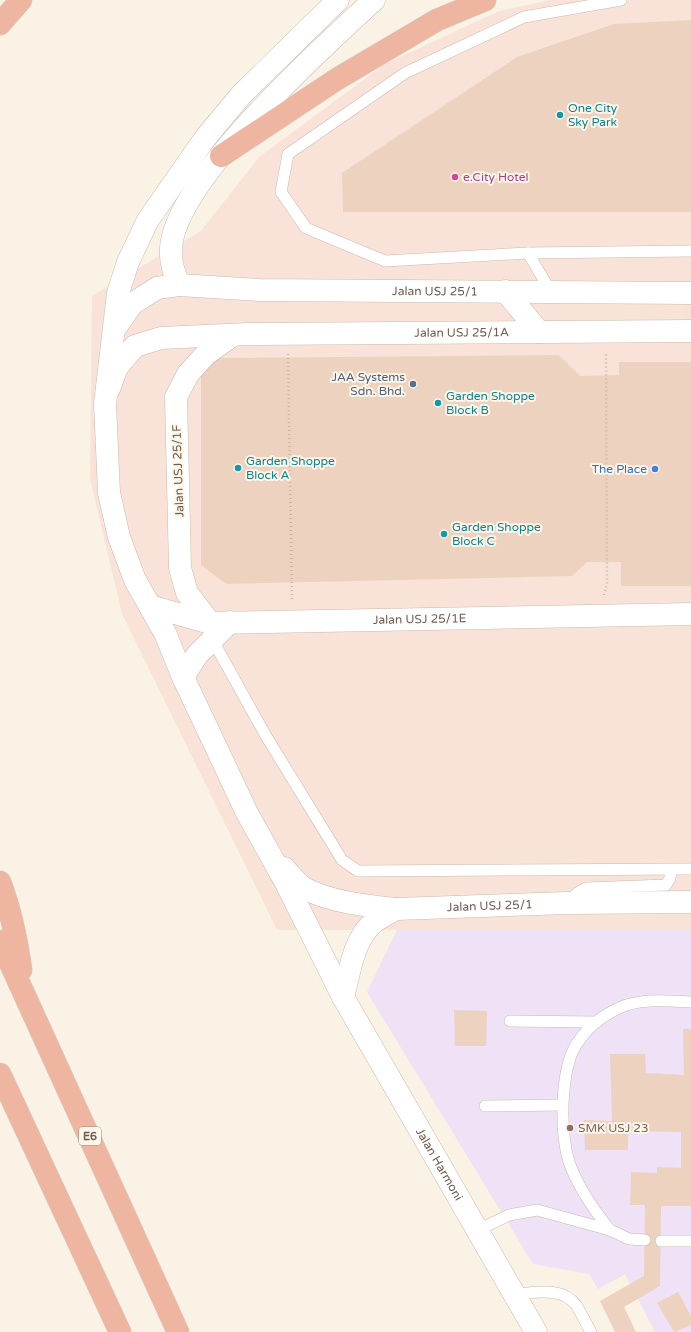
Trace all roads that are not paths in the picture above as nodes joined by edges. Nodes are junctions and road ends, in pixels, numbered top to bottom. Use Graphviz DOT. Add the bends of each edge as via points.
graph roads {
  1 [pos="21,0"];
  2 [pos="338,0"];
  3 [pos="374,0"];
  4 [pos="485,0"];
  5 [pos="621,0"];
  6 [pos="0,24"];
  7 [pos="221,156"];
  8 [pos="691,251"];
  9 [pos="528,253"];
  10 [pos="179,286"];
  11 [pos="505,291"];
  12 [pos="551,292"];
  13 [pos="691,293"];
  14 [pos="113,331"];
  15 [pos="691,331"];
  16 [pos="539,332"];
  17 [pos="233,335"];
  18 [pos="105,404"];
  19 [pos="150,606"];
  20 [pos="691,614"];
  21 [pos="218,628"];
  22 [pos="183,677"];
  23 [pos="268,852"];
  24 [pos="671,870"];
  25 [pos="691,870"];
  26 [pos="0,882"];
  27 [pos="691,902"];
  28 [pos="568,903"];
  29 [pos="396,909"];
  30 [pos="0,941"];
  31 [pos="24,995"];
  32 [pos="343,997"];
  33 [pos="691,1002"];
  34 [pos="510,1021"];
  35 [pos="596,1022"];
  36 [pos="0,1074"];
  37 [pos="0,1090"];
  38 [pos="562,1105"];
  39 [pos="485,1106"];
  40 [pos="18,1113"];
  41 [pos="478,1230"];
  42 [pos="610,1230"];
  43 [pos="645,1240"];
  44 [pos="661,1241"];
  45 [pos="691,1241"];
  46 [pos="514,1294"];
  47 [pos="120,1332"];
  48 [pos="178,1332"];
  49 [pos="536,1332"];
  50 [pos="591,1332"];
  1 -- 6 [label="highway"];
  2 -- 14 [label="street" via="242,94 176,178 148,220 128,262 118,293"];
  3 -- 7 [label="street" via="315,54"];
  4 -- 7 [label="highway" via="430,24 337,79"];
  5 -- 9 [label="lane" via="524,17 405,73 288,154 280,192 306,228 385,261"];
  7 -- 10 [label="street" via="193,195 178,223 171,246 171,266"];
  8 -- 9 [label="lane"];
  9 -- 12 [label="lane"];
  10 -- 11 [label="street, Jalan USJ 25/1" via="260,290"];
  10 -- 14 [label="street, Jalan USJ 25/1" via="157,288 132,304"];
  11 -- 12 [label="street, Jalan USJ 25/1"];
  11 -- 16 [label="street"];
  12 -- 13 [label="street, Jalan USJ 25/1"];
  14 -- 18 [label="street"];
  15 -- 16 [label="street, Jalan USJ 25/1A"];
  16 -- 17 [label="street, Jalan USJ 25/1A"];
  17 -- 18 [label="street, Jalan USJ 25/1A" via="161,338 135,346 117,367"];
  17 -- 21 [label="street, Jalan USJ 25/1F" via="206,354 188,374 176,397 180,568 186,593"];
  18 -- 19 [label="street, Jalan Harmoni" via="109,493 119,537 136,580"];
  19 -- 21 [label="street, Jalan USJ 25/1E"];
  19 -- 22 [label="street, Jalan Harmoni" via="165,633"];
  20 -- 21 [label="street, Jalan USJ 25/1E" via="293,621"];
  21 -- 22 [label="street"];
  21 -- 24 [label="lane" via="266,736 342,860 358,871"];
  22 -- 23 [label="street, Jalan Harmoni" via="229,777"];
  23 -- 29 [label="street" via="304,888 335,899"];
  23 -- 32 [label="street, Jalan Harmoni"];
  24 -- 25 [label="lane"];
  24 -- 28 [label="lane" via="666,885 586,888"];
  26 -- 31 [label="highway" via="17,942"];
  27 -- 28 [label="street, Jalan USJ 25/1"];
  28 -- 29 [label="street, Jalan USJ 25/1"];
  29 -- 32 [label="street, Jalan USJ 25/1" via="374,922 362,937"];
  30 -- 31 [label="highway, E6"];
  31 -- 48 [label="highway, E6"];
  32 -- 41 [label="street, Jalan Harmoni"];
  33 -- 35 [label="lane" via="642,1001 620,1007"];
  34 -- 35 [label="lane"];
  35 -- 38 [label="lane" via="575,1047 565,1076"];
  36 -- 40 [label="highway"];
  37 -- 40 [label="highway"];
  38 -- 39 [label="lane"];
  38 -- 42 [label="lane" via="563,1136 569,1162 590,1204"];
  40 -- 47 [label="highway"];
  41 -- 42 [label="lane" via="509,1215 537,1210"];
  41 -- 46 [label="street, Jalan Harmoni"];
  42 -- 43 [label="lane" via="629,1239"];
  44 -- 45 [label="lane"];
  46 -- 49 [label="street, Jalan Harmoni"];
  46 -- 50 [label="lane" via="548,1292 568,1298 575,1304"];
}
